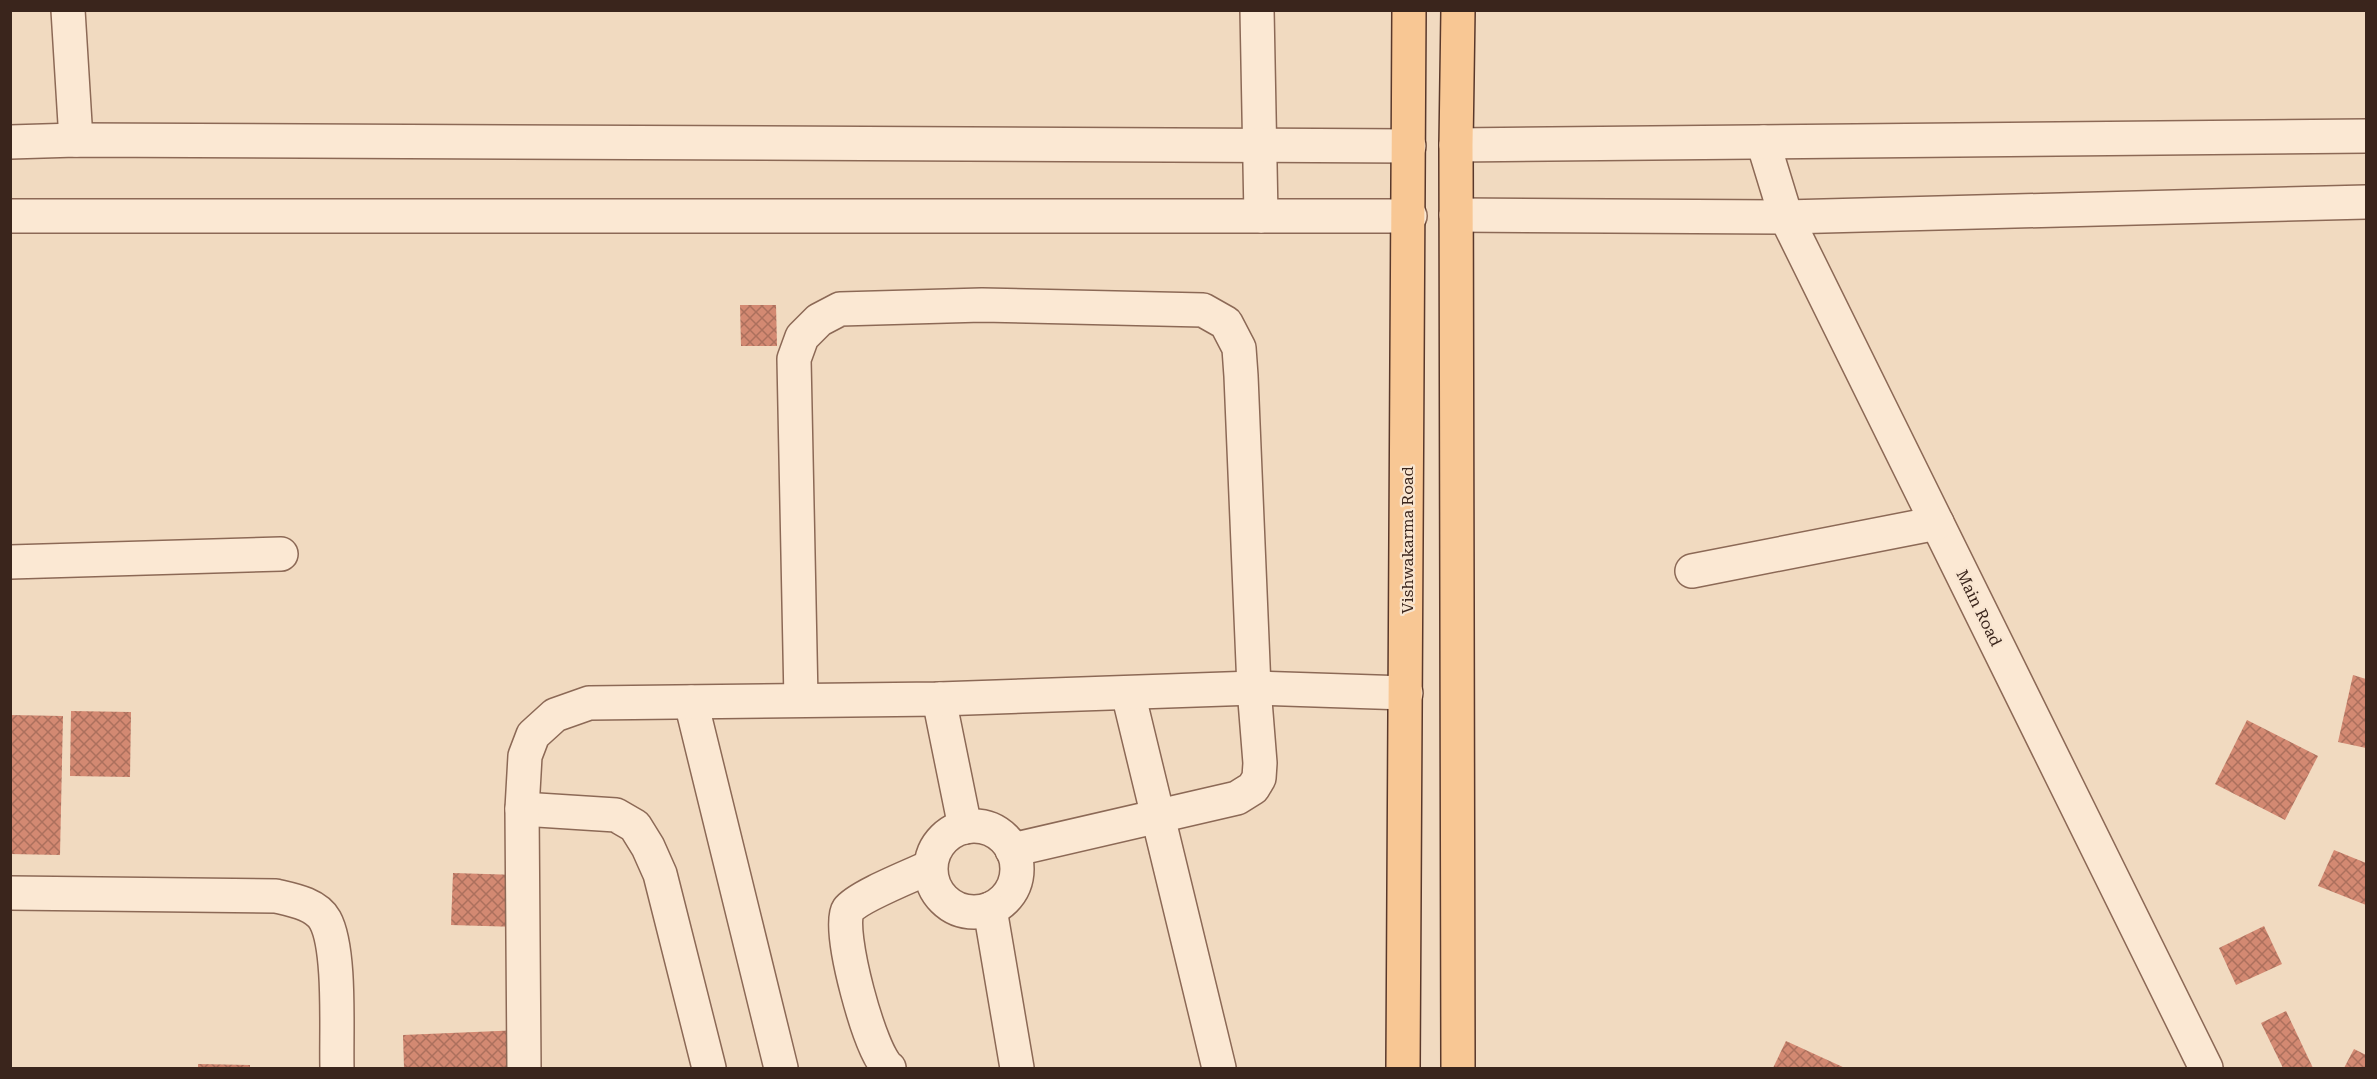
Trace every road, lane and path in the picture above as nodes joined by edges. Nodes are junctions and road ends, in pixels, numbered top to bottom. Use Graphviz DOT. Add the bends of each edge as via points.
graph roads {
  1 [pos="68,10"];
  2 [pos="1257,10"];
  3 [pos="1409,10"];
  4 [pos="1458,10"];
  5 [pos="2367,136"];
  6 [pos="75,140"];
  7 [pos="10,142"];
  8 [pos="1763,142"];
  9 [pos="1260,146"];
  10 [pos="1409,146"];
  11 [pos="1456,146"];
  12 [pos="2367,202"];
  13 [pos="1456,215"];
  14 [pos="10,216"];
  15 [pos="1261,216"];
  16 [pos="1410,216"];
  17 [pos="1786,217"];
  18 [pos="1937,523"];
  19 [pos="281,554"];
  20 [pos="10,562"];
  21 [pos="1692,571"];
  22 [pos="1254,688"];
  23 [pos="1128,693"];
  24 [pos="1406,693"];
  25 [pos="939,699"];
  26 [pos="801,700"];
  27 [pos="691,702"];
  28 [pos="522,809"];
  29 [pos="1157,817"];
  30 [pos="965,827"];
  31 [pos="1012,850"];
  32 [pos="930,867"];
  33 [pos="10,892"];
  34 [pos="990,909"];
  35 [pos="337,1068"];
  36 [pos="524,1068"];
  37 [pos="709,1068"];
  38 [pos="781,1068"];
  39 [pos="888,1068"];
  40 [pos="1010,1068"];
  41 [pos="1219,1068"];
  42 [pos="1403,1068"];
  43 [pos="1458,1068"];
  44 [pos="2206,1068"];
  1 -- 6 [label="street"];
  2 -- 9 [label="street"];
  3 -- 10 [label="main road, Vishwakarma Road"];
  4 -- 11 [label="main road"];
  5 -- 8 [label="street"];
  6 -- 7 [label="street"];
  6 -- 9 [label="street"];
  8 -- 11 [label="street"];
  8 -- 17 [label="street, Main Road"];
  9 -- 10 [label="street"];
  9 -- 15 [label="street"];
  10 -- 16 [label="main road, Vishwakarma Road"];
  11 -- 13 [label="main road"];
  12 -- 17 [label="street"];
  13 -- 17 [label="street"];
  13 -- 43 [label="main road"];
  14 -- 15 [label="street"];
  15 -- 16 [label="street"];
  16 -- 24 [label="main road, Vishwakarma Road"];
  17 -- 18 [label="street, Main Road"];
  18 -- 21 [label="street"];
  18 -- 44 [label="street, Main Road"];
  19 -- 20 [label="street"];
  22 -- 23 [label="street"];
  22 -- 24 [label="street"];
  22 -- 26 [label="street" via="1239,348 1226,323 1203,310 982,305 840,309 819,320 802,337 794,359"];
  22 -- 29 [label="street" via="1260,763 1259,778 1253,788 1237,798"];
  23 -- 25 [label="street"];
  23 -- 29 [label="street"];
  24 -- 42 [label="main road, Vishwakarma Road"];
  25 -- 26 [label="street"];
  25 -- 30 [label="street"];
  26 -- 27 [label="street"];
  27 -- 28 [label="street" via="589,703 555,715 534,735 525,756"];
  27 -- 38 [label="street"];
  28 -- 36 [label="street"];
  28 -- 37 [label="street" via="616,815 635,826 660,874"];
  29 -- 31 [label="street"];
  29 -- 41 [label="street"];
  30 -- 31 [label="street" via="993,830 1005,838"];
  30 -- 32 [label="street" via="941,841"];
  31 -- 34 [label="street" via="1016,878 1002,902"];
  32 -- 34 [label="street" via="938,894 948,904 976,912"];
  32 -- 39 [label="street" via="861,900 848,910 844,923 871,1041"];
  33 -- 35 [label="street" via="276,896 304,903 325,919 335,953"];
  34 -- 40 [label="street"];
}
